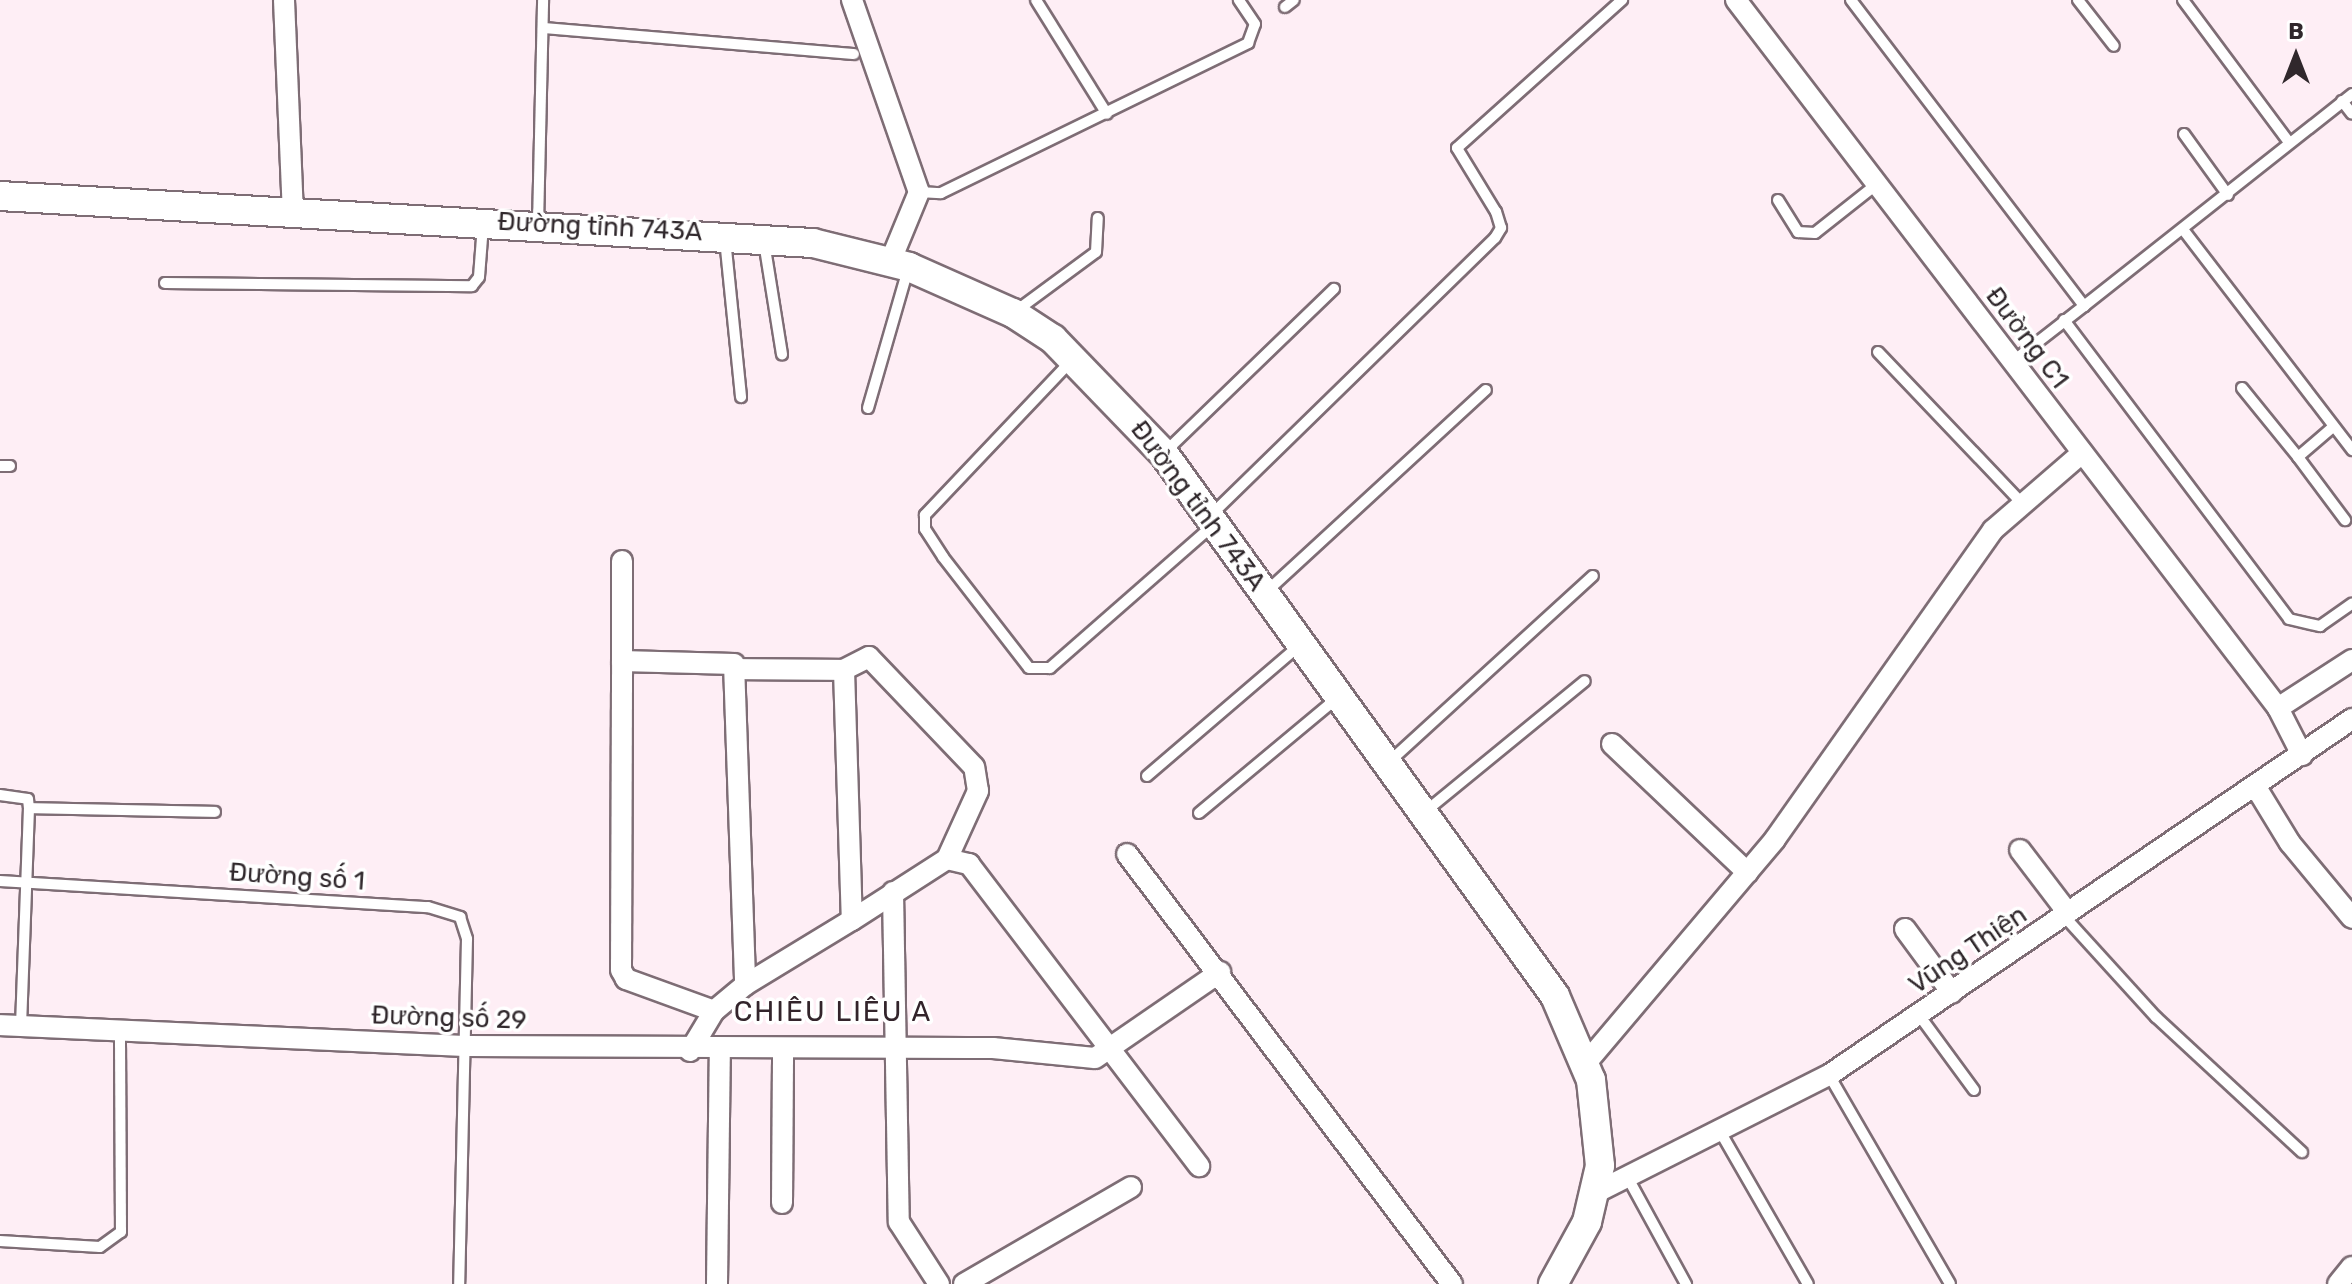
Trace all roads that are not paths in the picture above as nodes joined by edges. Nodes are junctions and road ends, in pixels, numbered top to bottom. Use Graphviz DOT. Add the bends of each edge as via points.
graph roads {
  1 [pos="284,0"];
  2 [pos="543,0"];
  3 [pos="852,0"];
  4 [pos="1036,0"];
  5 [pos="1239,0"];
  6 [pos="1622,0"];
  7 [pos="1736,0"];
  8 [pos="1851,0"];
  9 [pos="2078,0"];
  10 [pos="2183,0"];
  11 [pos="543,28"];
  12 [pos="2114,46"];
  13 [pos="854,54"];
  14 [pos="2352,94"];
  15 [pos="2342,101"];
  16 [pos="1107,114"];
  17 [pos="2352,114"];
  18 [pos="2184,134"];
  19 [pos="2289,142"];
  20 [pos="1878,183"];
  21 [pos="919,192"];
  22 [pos="2228,195"];
  23 [pos="0,196"];
  24 [pos="1778,200"];
  25 [pos="293,211"];
  26 [pos="1098,218"];
  27 [pos="483,221"];
  28 [pos="538,225"];
  29 [pos="2185,232"];
  30 [pos="725,234"];
  31 [pos="763,237"];
  32 [pos="900,264"];
  33 [pos="165,283"];
  34 [pos="1334,289"];
  35 [pos="2084,306"];
  36 [pos="1013,313"];
  37 [pos="2064,320"];
  38 [pos="1878,352"];
  39 [pos="782,355"];
  40 [pos="1075,358"];
  41 [pos="2012,362"];
  42 [pos="2242,388"];
  43 [pos="1486,390"];
  44 [pos="741,397"];
  45 [pos="868,408"];
  46 [pos="2333,427"];
  47 [pos="2352,450"];
  48 [pos="2082,453"];
  49 [pos="1164,454"];
  50 [pos="2298,457"];
  51 [pos="2020,501"];
  52 [pos="2345,520"];
  53 [pos="1211,521"];
  54 [pos="622,561"];
  55 [pos="1593,576"];
  56 [pos="1263,594"];
  57 [pos="2352,604"];
  58 [pos="1300,645"];
  59 [pos="2352,660"];
  60 [pos="622,661"];
  61 [pos="735,669"];
  62 [pos="844,670"];
  63 [pos="1585,681"];
  64 [pos="1337,698"];
  65 [pos="2278,708"];
  66 [pos="2352,719"];
  67 [pos="1612,744"];
  68 [pos="2302,755"];
  69 [pos="1387,763"];
  70 [pos="1147,776"];
  71 [pos="2257,789"];
  72 [pos="0,795"];
  73 [pos="28,804"];
  74 [pos="215,812"];
  75 [pos="1199,813"];
  76 [pos="1424,813"];
  77 [pos="2020,850"];
  78 [pos="1127,854"];
  79 [pos="947,859"];
  80 [pos="1748,873"];
  81 [pos="0,881"];
  82 [pos="25,882"];
  83 [pos="893,892"];
  84 [pos="2066,914"];
  85 [pos="2352,918"];
  86 [pos="852,920"];
  87 [pos="1905,929"];
  88 [pos="1220,972"];
  89 [pos="745,985"];
  90 [pos="1952,993"];
  91 [pos="714,1011"];
  92 [pos="1919,1015"];
  93 [pos="0,1025"];
  94 [pos="21,1026"];
  95 [pos="120,1028"];
  96 [pos="466,1046"];
  97 [pos="896,1047"];
  98 [pos="783,1049"];
  99 [pos="720,1050"];
  100 [pos="1113,1050"];
  101 [pos="690,1051"];
  102 [pos="1586,1063"];
  103 [pos="1829,1075"];
  104 [pos="1974,1090"];
  105 [pos="1721,1133"];
  106 [pos="2302,1152"];
  107 [pos="1199,1166"];
  108 [pos="1629,1180"];
  109 [pos="1131,1187"];
  110 [pos="1595,1193"];
  111 [pos="782,1203"];
  112 [pos="0,1241"];
  113 [pos="2352,1267"];
  114 [pos="459,1284"];
  115 [pos="717,1284"];
  116 [pos="939,1284"];
  117 [pos="964,1284"];
  118 [pos="1452,1284"];
  119 [pos="1553,1284"];
  120 [pos="1686,1284"];
  121 [pos="1808,1284"];
  122 [pos="1950,1284"];
  123 [pos="2338,1284"];
  1 -- 25 [label="street"];
  2 -- 11 [label="lane"];
  3 -- 21 [label="street"];
  4 -- 16 [label="lane"];
  5 -- 16 [label="lane" via="1255,24 1248,43"];
  6 -- 53 [label="lane" via="1457,148 1496,212 1501,228 1495,238"];
  7 -- 20 [label="street, Đường C1"];
  8 -- 35 [label="lane"];
  9 -- 12 [label="lane"];
  10 -- 19 [label="lane"];
  11 -- 13 [label="lane"];
  11 -- 28 [label="lane"];
  14 -- 15 [label="lane"];
  15 -- 17 [label="lane"];
  15 -- 19 [label="lane"];
  16 -- 21 [label="lane" via="941,193"];
  18 -- 22 [label="lane"];
  19 -- 22 [label="lane"];
  20 -- 24 [label="lane" via="1815,233 1798,232"];
  20 -- 41 [label="street, Đường C1"];
  21 -- 32 [label="street"];
  22 -- 29 [label="lane"];
  23 -- 25 [label="main road, Đường tỉnh 743A"];
  25 -- 27 [label="main road, Đường tỉnh 743A"];
  26 -- 36 [label="lane" via="1096,252"];
  27 -- 28 [label="main road, Đường tỉnh 743A"];
  27 -- 33 [label="lane" via="479,277 472,286"];
  28 -- 30 [label="main road, Đường tỉnh 743A"];
  29 -- 35 [label="lane"];
  29 -- 46 [label="lane"];
  30 -- 31 [label="main road, Đường tỉnh 743A"];
  30 -- 44 [label="lane"];
  31 -- 32 [label="main road, Đường tỉnh 743A"];
  31 -- 39 [label="lane"];
  32 -- 36 [label="main road, Đường tỉnh 743A"];
  32 -- 45 [label="lane"];
  34 -- 49 [label="lane"];
  35 -- 37 [label="lane"];
  36 -- 40 [label="main road, Đường tỉnh 743A"];
  37 -- 41 [label="lane"];
  37 -- 57 [label="lane" via="2289,619 2320,626"];
  38 -- 51 [label="lane"];
  40 -- 49 [label="main road, Đường tỉnh 743A"];
  40 -- 53 [label="lane" via="925,515 925,529 943,557 1029,668 1050,668"];
  41 -- 48 [label="street, Đường C1"];
  42 -- 50 [label="lane"];
  43 -- 56 [label="lane"];
  46 -- 47 [label="lane"];
  46 -- 50 [label="lane"];
  48 -- 51 [label="street"];
  48 -- 65 [label="street, Đường C1"];
  49 -- 53 [label="main road, Đường tỉnh 743A"];
  50 -- 52 [label="lane"];
  51 -- 80 [label="street"];
  53 -- 56 [label="main road, Đường tỉnh 743A"];
  54 -- 60 [label="street"];
  55 -- 69 [label="lane"];
  56 -- 58 [label="main road, Đường tỉnh 743A"];
  58 -- 64 [label="main road, Đường tỉnh 743A"];
  58 -- 70 [label="lane"];
  59 -- 65 [label="street"];
  60 -- 61 [label="street" via="729,662"];
  60 -- 91 [label="street" via="621,970 626,979"];
  61 -- 62 [label="street"];
  61 -- 89 [label="street"];
  62 -- 79 [label="street" via="869,657 880,662 974,767 978,791"];
  62 -- 86 [label="street"];
  63 -- 76 [label="lane"];
  64 -- 69 [label="main road, Đường tỉnh 743A"];
  64 -- 75 [label="lane"];
  65 -- 68 [label="street, Đường C1"];
  66 -- 68 [label="street, Vũng Thiện"];
  67 -- 80 [label="street"];
  68 -- 71 [label="street, Vũng Thiện"];
  69 -- 76 [label="main road, Đường tỉnh 743A"];
  71 -- 84 [label="street, Vũng Thiện"];
  71 -- 85 [label="street" via="2290,843"];
  72 -- 73 [label="lane"];
  73 -- 74 [label="lane"];
  73 -- 82 [label="lane"];
  76 -- 102 [label="main road, Đường tỉnh 743A" via="1529,956"];
  77 -- 84 [label="street"];
  78 -- 88 [label="street"];
  79 -- 83 [label="street"];
  79 -- 100 [label="street" via="969,864"];
  80 -- 102 [label="street"];
  81 -- 82 [label="lane, Đường số 1"];
  82 -- 94 [label="lane"];
  82 -- 96 [label="lane, Đường số 1" via="444,910 460,917 467,939"];
  83 -- 86 [label="street"];
  83 -- 97 [label="street"];
  84 -- 90 [label="street, Vũng Thiện"];
  84 -- 106 [label="lane" via="2156,1017"];
  86 -- 89 [label="street"];
  87 -- 90 [label="street"];
  88 -- 100 [label="street"];
  88 -- 118 [label="street"];
  89 -- 91 [label="street"];
  90 -- 92 [label="street, Vũng Thiện"];
  91 -- 101 [label="street"];
  92 -- 103 [label="street, Vũng Thiện"];
  92 -- 104 [label="lane"];
  93 -- 94 [label="street, Đường số 29"];
  94 -- 95 [label="street, Đường số 29"];
  95 -- 96 [label="street, Đường số 29"];
  95 -- 112 [label="lane" via="121,1232 100,1247"];
  96 -- 101 [label="street, Đường số 29"];
  96 -- 114 [label="lane, Đường số 1"];
  97 -- 98 [label="street, Đường số 29"];
  97 -- 100 [label="street" via="1095,1058"];
  97 -- 116 [label="street" via="899,1222"];
  98 -- 99 [label="street, Đường số 29"];
  98 -- 111 [label="street"];
  99 -- 101 [label="street, Đường số 29"];
  99 -- 115 [label="street"];
  100 -- 107 [label="street"];
  102 -- 110 [label="main road, Đường tỉnh 743A" via="1599,1137"];
  103 -- 105 [label="street, Vũng Thiện"];
  103 -- 122 [label="lane"];
  105 -- 108 [label="street, Vũng Thiện"];
  105 -- 121 [label="lane"];
  108 -- 110 [label="street, Vũng Thiện"];
  108 -- 120 [label="lane"];
  109 -- 117 [label="street"];
  110 -- 119 [label="main road, Đường tỉnh 743A"];
  113 -- 123 [label="street"];
}
